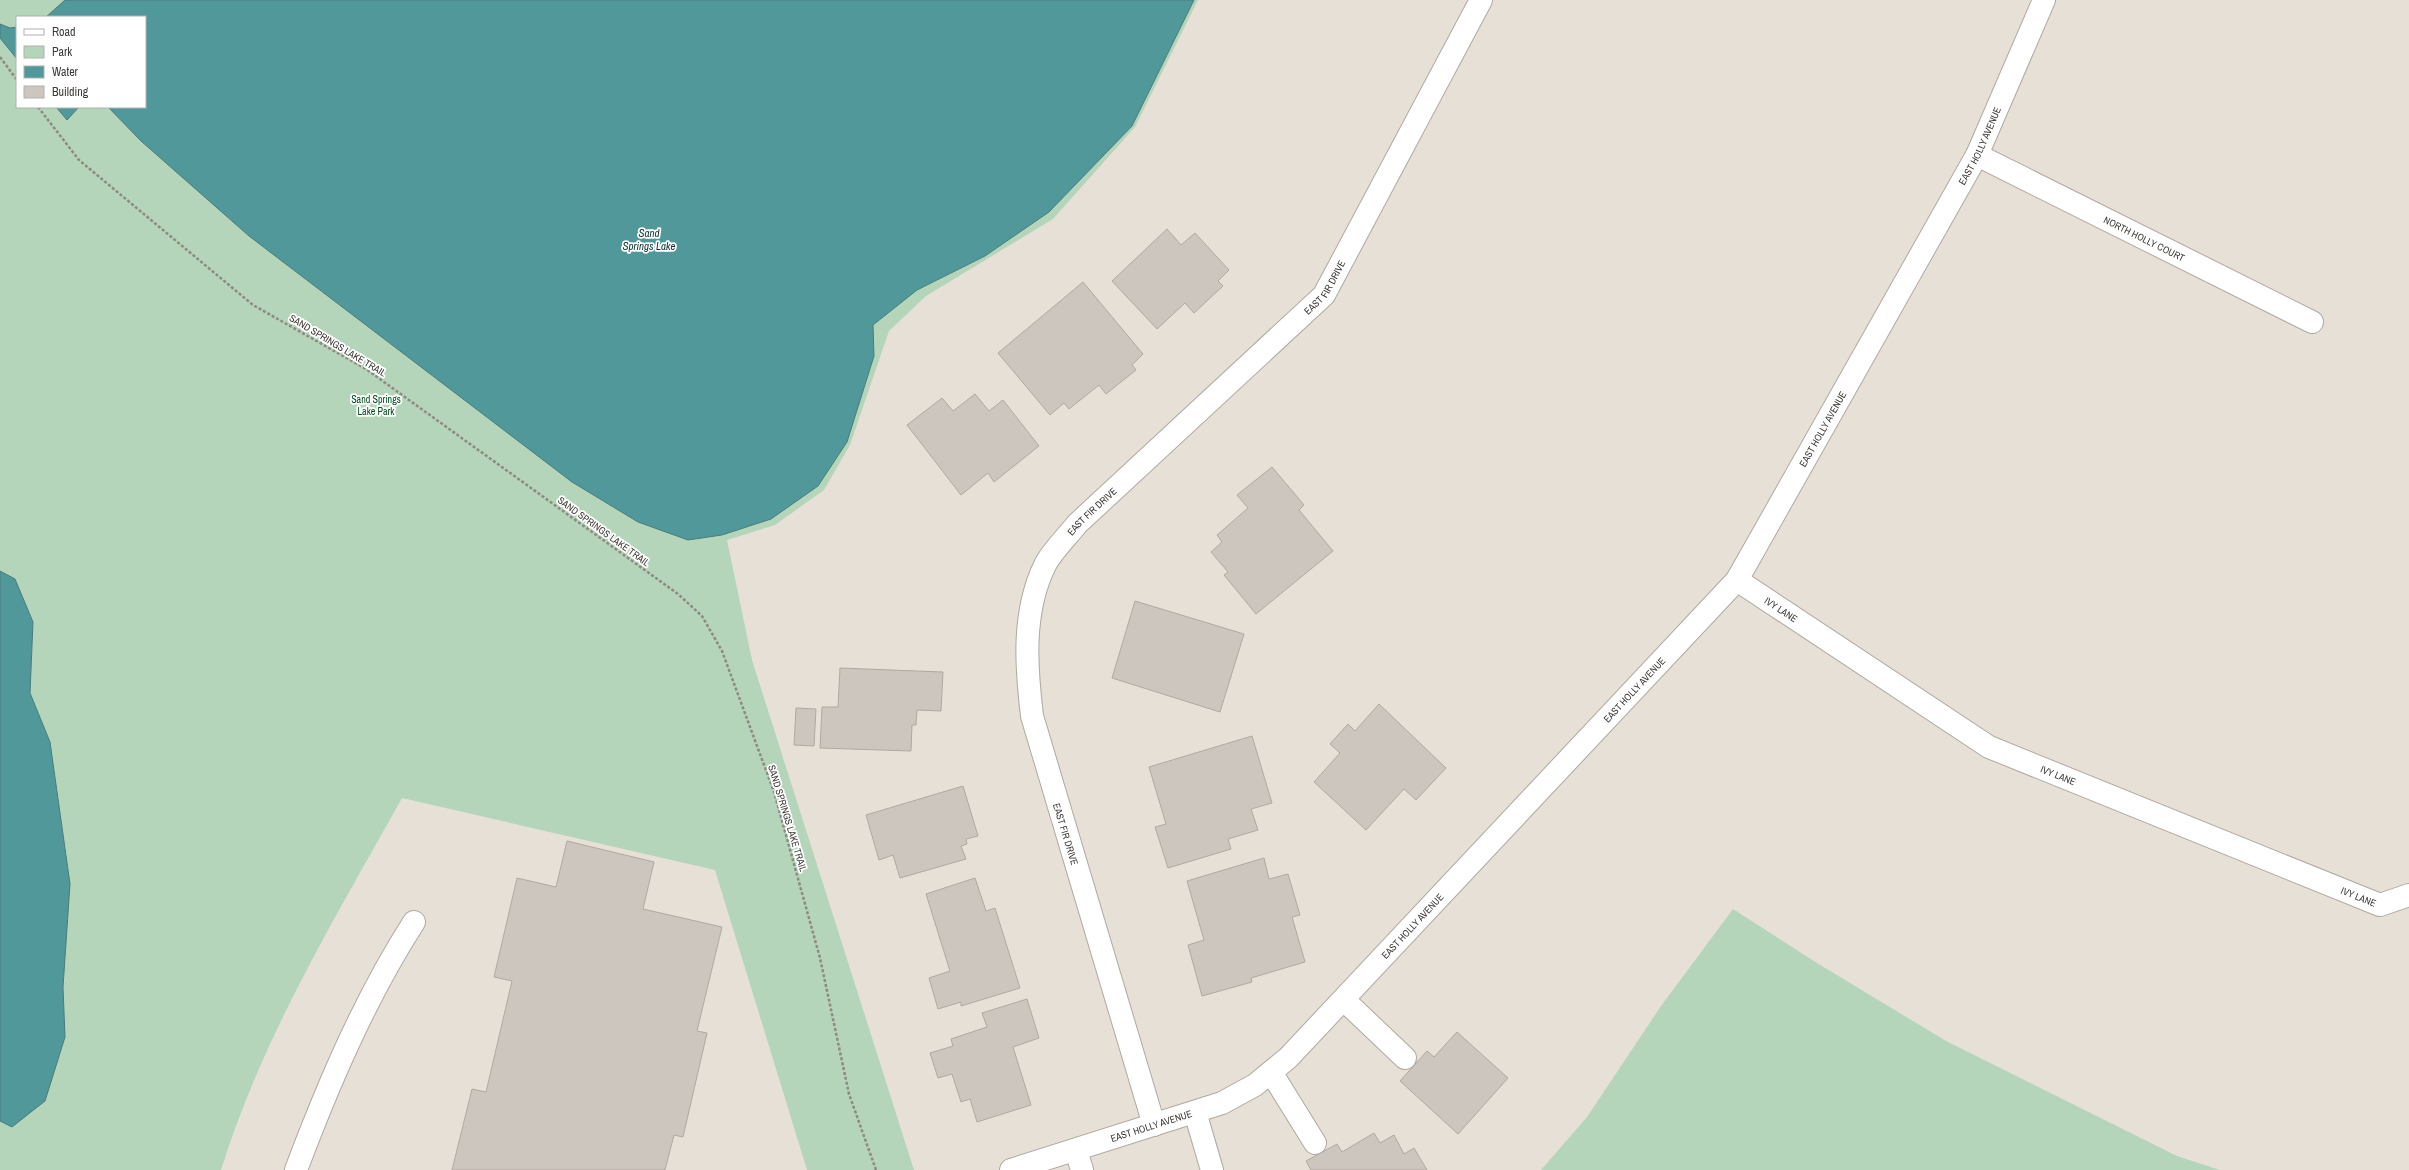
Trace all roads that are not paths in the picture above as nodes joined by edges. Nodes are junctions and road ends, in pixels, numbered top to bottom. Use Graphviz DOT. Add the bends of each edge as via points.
graph roads {
  1 [pos="1481,0"];
  2 [pos="2044,0"];
  3 [pos="1977,155"];
  4 [pos="2312,322"];
  5 [pos="1737,580"];
  6 [pos="2409,895"];
  7 [pos="414,922"];
  8 [pos="1344,1000"];
  9 [pos="1405,1058"];
  10 [pos="1271,1072"];
  11 [pos="1195,1112"];
  12 [pos="1154,1125"];
  13 [pos="1315,1143"];
  14 [pos="1079,1160"];
  15 [pos="296,1170"];
  16 [pos="1011,1170"];
  17 [pos="1212,1170"];
  1 -- 12 [label="street, EAST FIR DRIVE" via="1324,295 1077,524 1045,564 1030,608 1026,669 1032,716"];
  2 -- 3 [label="street, EAST HOLLY AVENUE"];
  3 -- 4 [label="street, NORTH HOLLY COURT"];
  3 -- 5 [label="street, EAST HOLLY AVENUE"];
  5 -- 6 [label="street, IVY LANE" via="1989,747 2380,904"];
  5 -- 8 [label="street, EAST HOLLY AVENUE"];
  7 -- 15 [label="street" via="397,948 326,1089"];
  8 -- 9 [label="street"];
  8 -- 10 [label="street, EAST HOLLY AVENUE"];
  10 -- 11 [label="street, EAST HOLLY AVENUE" via="1255,1085 1222,1103"];
  10 -- 13 [label="street"];
  11 -- 12 [label="street, EAST HOLLY AVENUE"];
  11 -- 17 [label="street"];
  12 -- 14 [label="street, EAST HOLLY AVENUE"];
  14 -- 16 [label="street, EAST HOLLY AVENUE"];
}
